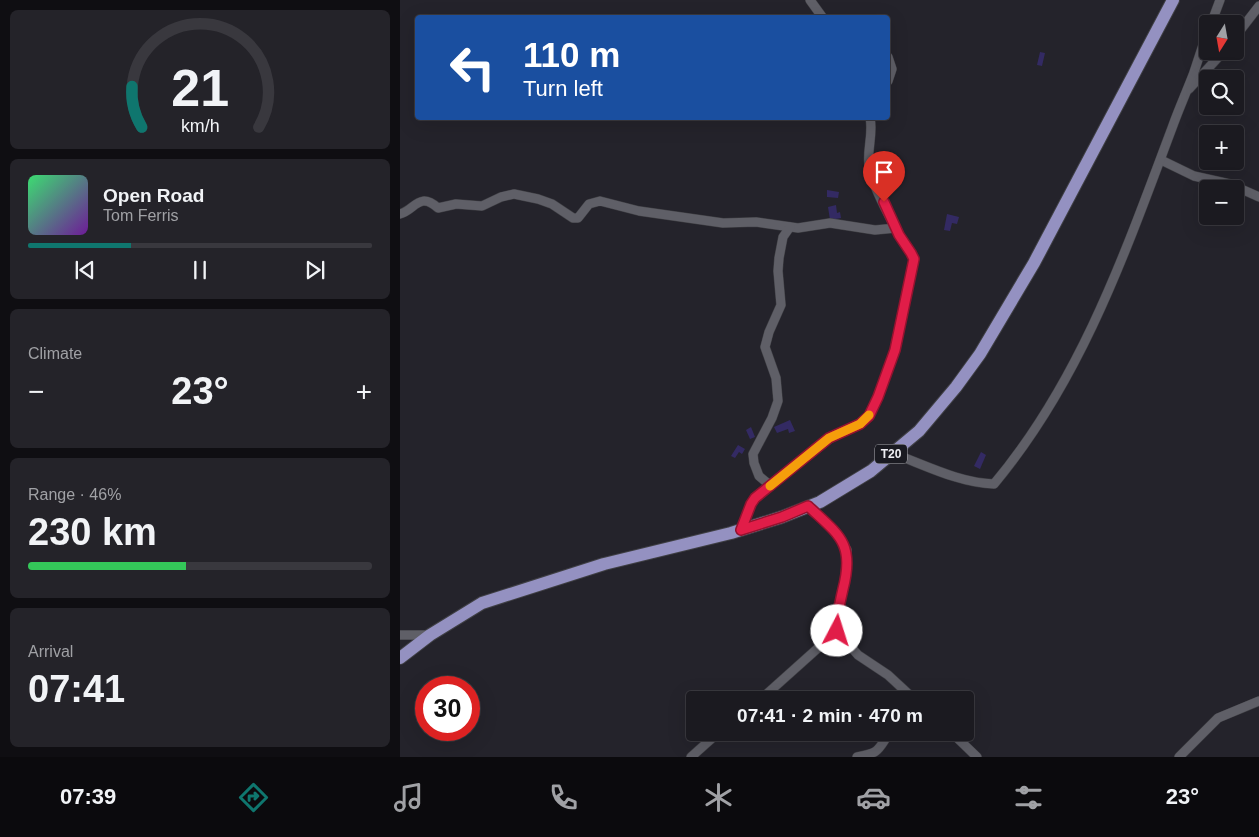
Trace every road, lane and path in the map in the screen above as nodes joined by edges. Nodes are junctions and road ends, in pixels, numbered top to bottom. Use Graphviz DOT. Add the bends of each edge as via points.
graph roads {
  1 [pos="810,0"];
  2 [pos="1173,0"];
  3 [pos="1220,0"];
  4 [pos="1259,6"];
  5 [pos="821,15"];
  6 [pos="1214,15"];
  7 [pos="1244,26"];
  8 [pos="1199,57"];
  9 [pos="1216,60"];
  10 [pos="890,63"];
  11 [pos="890,75"];
  12 [pos="1186,92"];
  13 [pos="870,120"];
  14 [pos="1161,160"];
  15 [pos="1259,197"];
  16 [pos="400,214"];
  17 [pos="790,227"];
  18 [pos="896,228"];
  19 [pos="892,453"];
  20 [pos="770,486"];
  21 [pos="808,506"];
  22 [pos="741,530"];
  23 [pos="837,631"];
  24 [pos="430,635"];
  25 [pos="400,636"];
  26 [pos="400,658"];
  27 [pos="770,691"];
  28 [pos="905,691"];
  29 [pos="1259,702"];
  30 [pos="709,741"];
  31 [pos="884,741"];
  32 [pos="960,741"];
  33 [pos="691,757"];
  34 [pos="857,757"];
  35 [pos="977,757"];
  36 [pos="1179,757"];
  1 -- 5 [label="street"];
  2 -- 19 [label="main road, T20" via="1034,263 984,347 956,387 919,430"];
  3 -- 6 [label="street"];
  4 -- 7 [label="street"];
  8 -- 12 [label="street"];
  9 -- 12 [label="street"];
  10 -- 11 [label="street"];
  12 -- 14 [label="street"];
  13 -- 18 [label="street" via="870,170"];
  14 -- 15 [label="street" via="1194,176 1230,184"];
  14 -- 19 [label="street" via="1114,281 1078,355 1024,446 994,484 963,480"];
  16 -- 17 [label="street" via="417,203 429,202 438,208 456,204 482,206 514,194 552,204 574,218 578,218 589,204 600,201 639,211 723,223 756,222"];
  17 -- 18 [label="street" via="836,223 875,230"];
  17 -- 20 [label="street" via="783,237 779,258 781,305 765,347 776,378 778,401 753,454 759,476"];
  18 -- 20 [label="street" via="914,259 895,350 875,405 865,420 829,438"];
  19 -- 21 [label="main road, T20" via="870,471"];
  20 -- 22 [label="street" via="751,504"];
  21 -- 22 [label="main road, T20"];
  21 -- 23 [label="street" via="835,531 846,550 845,583 836,618"];
  22 -- 24 [label="main road, T20" via="604,564 482,603"];
  23 -- 27 [label="street"];
  23 -- 28 [label="street" via="858,654"];
  24 -- 25 [label="street"];
  24 -- 26 [label="main road, T20"];
  29 -- 36 [label="street" via="1218,718"];
  30 -- 33 [label="street"];
  31 -- 34 [label="street" via="872,755"];
  32 -- 35 [label="street"];
}
